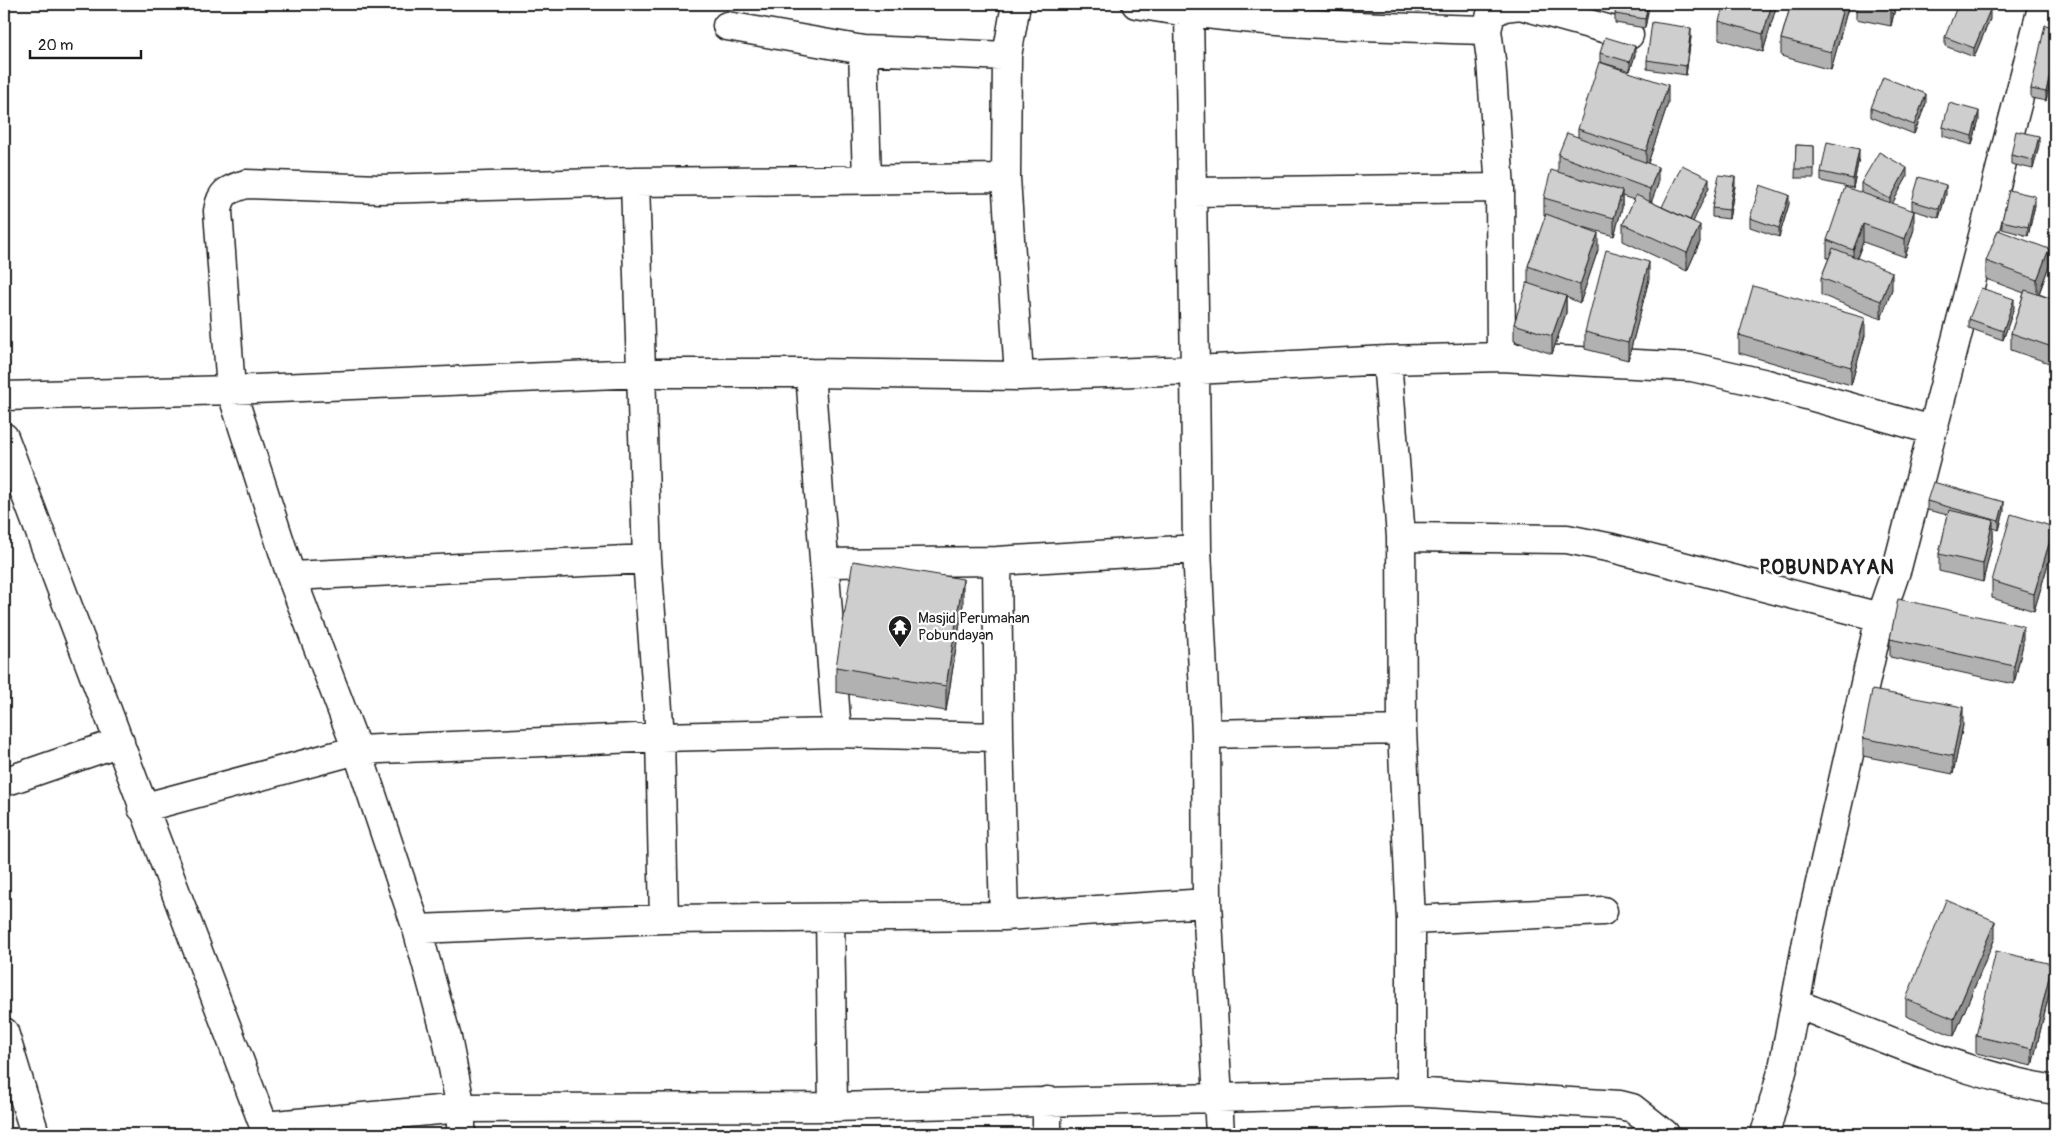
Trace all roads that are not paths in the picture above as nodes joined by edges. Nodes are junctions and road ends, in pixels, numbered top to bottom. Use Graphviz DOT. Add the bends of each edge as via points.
graph roads {
  1 [pos="1016,4"];
  2 [pos="1136,4"];
  3 [pos="2043,4"];
  4 [pos="1189,13"];
  5 [pos="727,26"];
  6 [pos="1487,30"];
  7 [pos="1629,35"];
  8 [pos="863,50"];
  9 [pos="1007,56"];
  10 [pos="1006,178"];
  11 [pos="867,179"];
  12 [pos="635,182"];
  13 [pos="1500,188"];
  14 [pos="1193,192"];
  15 [pos="1501,357"];
  16 [pos="1387,360"];
  17 [pos="1195,370"];
  18 [pos="642,373"];
  19 [pos="810,373"];
  20 [pos="1018,376"];
  21 [pos="231,390"];
  22 [pos="4,396"];
  23 [pos="1932,430"];
  24 [pos="4,437"];
  25 [pos="1400,537"];
  26 [pos="1197,549"];
  27 [pos="648,559"];
  28 [pos="997,561"];
  29 [pos="825,563"];
  30 [pos="291,576"];
  31 [pos="1880,618"];
  32 [pos="1402,730"];
  33 [pos="838,733"];
  34 [pos="1206,734"];
  35 [pos="660,737"];
  36 [pos="999,737"];
  37 [pos="120,742"];
  38 [pos="357,750"];
  39 [pos="4,782"];
  40 [pos="142,808"];
  41 [pos="1207,904"];
  42 [pos="1603,911"];
  43 [pos="1004,916"];
  44 [pos="830,918"];
  45 [pos="664,919"];
  46 [pos="1411,920"];
  47 [pos="417,929"];
  48 [pos="1796,1004"];
  49 [pos="5,1040"];
  50 [pos="2055,1090"];
  51 [pos="1411,1092"];
  52 [pos="1218,1098"];
  53 [pos="1047,1101"];
  54 [pos="833,1107"];
  55 [pos="461,1121"];
  56 [pos="264,1130"];
  57 [pos="35,1134"];
  58 [pos="1047,1134"];
  59 [pos="1220,1134"];
  60 [pos="1665,1134"];
  61 [pos="1765,1134"];
  1 -- 9 [label="street"];
  2 -- 4 [label="street"];
  3 -- 23 [label="street"];
  4 -- 6 [label="street" via="1338,26"];
  4 -- 14 [label="street"];
  5 -- 8 [label="street"];
  6 -- 7 [label="street" via="1491,14 1504,7 1520,6"];
  6 -- 13 [label="street"];
  8 -- 9 [label="street"];
  8 -- 11 [label="street"];
  9 -- 10 [label="street"];
  10 -- 11 [label="street"];
  10 -- 20 [label="street"];
  11 -- 12 [label="street"];
  12 -- 18 [label="street"];
  12 -- 21 [label="street" via="379,189 246,184 228,190 222,196 218,211"];
  13 -- 14 [label="street"];
  13 -- 15 [label="street"];
  14 -- 17 [label="street"];
  15 -- 16 [label="street"];
  15 -- 23 [label="street" via="1692,367 1768,384"];
  16 -- 17 [label="street"];
  16 -- 25 [label="street"];
  17 -- 20 [label="street"];
  17 -- 26 [label="street"];
  18 -- 19 [label="street"];
  18 -- 21 [label="street"];
  18 -- 27 [label="street"];
  19 -- 20 [label="street"];
  19 -- 29 [label="street"];
  21 -- 22 [label="street"];
  21 -- 30 [label="street"];
  23 -- 31 [label="street"];
  24 -- 37 [label="street"];
  25 -- 31 [label="street" via="1567,539 1621,550"];
  25 -- 32 [label="street"];
  26 -- 28 [label="street"];
  26 -- 34 [label="street"];
  27 -- 30 [label="street"];
  27 -- 35 [label="street"];
  28 -- 29 [label="street"];
  28 -- 36 [label="street"];
  29 -- 33 [label="street"];
  30 -- 38 [label="street"];
  31 -- 48 [label="street" via="1808,936"];
  32 -- 34 [label="street"];
  32 -- 46 [label="street"];
  33 -- 35 [label="street"];
  33 -- 36 [label="street"];
  34 -- 41 [label="street"];
  35 -- 38 [label="street"];
  35 -- 45 [label="street"];
  36 -- 43 [label="street"];
  37 -- 39 [label="street"];
  37 -- 40 [label="street"];
  38 -- 40 [label="street"];
  38 -- 47 [label="street"];
  40 -- 56 [label="street"];
  41 -- 43 [label="street"];
  41 -- 52 [label="street"];
  42 -- 46 [label="street"];
  43 -- 44 [label="street"];
  44 -- 45 [label="street"];
  44 -- 54 [label="street"];
  45 -- 47 [label="street"];
  46 -- 51 [label="street"];
  47 -- 55 [label="street" via="447,1038"];
  48 -- 50 [label="street" via="1946,1062 2023,1085"];
  48 -- 61 [label="street"];
  49 -- 57 [label="street"];
  51 -- 52 [label="street"];
  51 -- 60 [label="street" via="1620,1105 1632,1108"];
  52 -- 53 [label="street"];
  52 -- 59 [label="street"];
  53 -- 54 [label="street"];
  53 -- 58 [label="street"];
  54 -- 55 [label="street"];
  55 -- 56 [label="street"];
}
